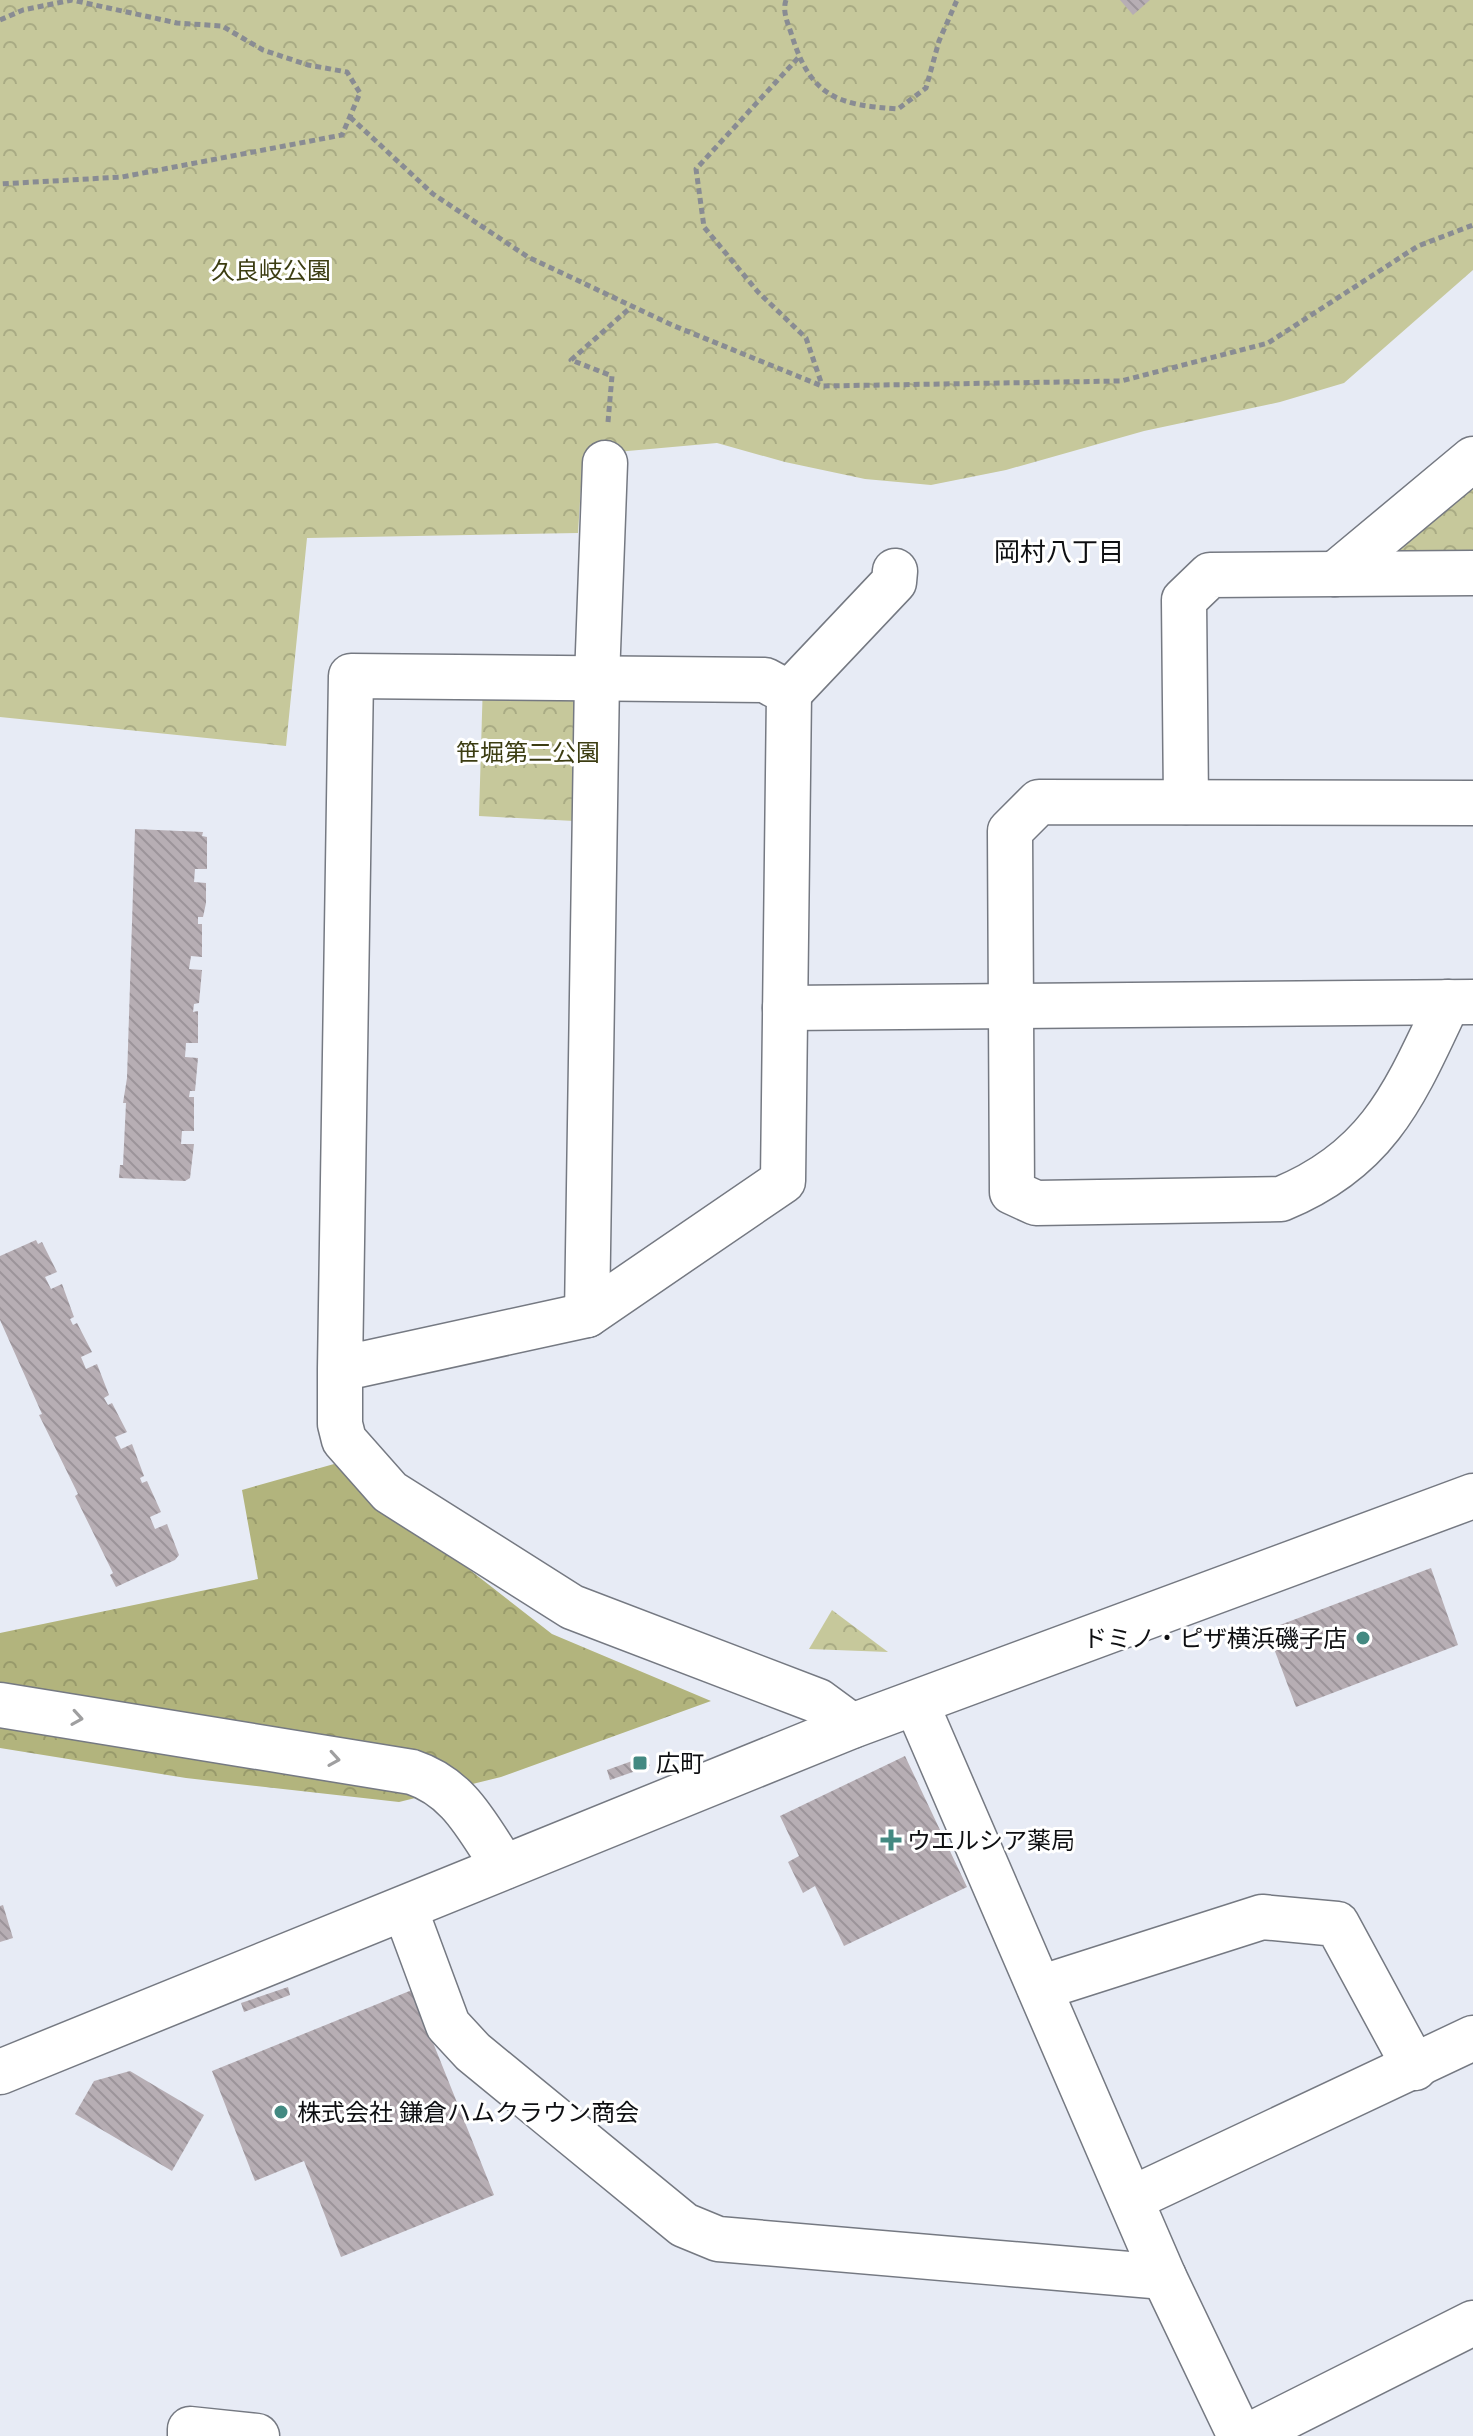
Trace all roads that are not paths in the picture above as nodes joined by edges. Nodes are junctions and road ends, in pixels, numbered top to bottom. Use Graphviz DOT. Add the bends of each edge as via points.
graph roads {
  1 [pos="1473,459"];
  2 [pos="605,463"];
  3 [pos="895,571"];
  4 [pos="1473,573"];
  5 [pos="1335,574"];
  6 [pos="597,678"];
  7 [pos="789,693"];
  8 [pos="1186,802"];
  9 [pos="1473,803"];
  10 [pos="1460,1002"];
  11 [pos="785,1008"];
  12 [pos="1011,1008"];
  13 [pos="587,1315"];
  14 [pos="340,1369"];
  15 [pos="1473,1496"];
  16 [pos="916,1703"];
  17 [pos="0,1705"];
  18 [pos="852,1726"];
  19 [pos="504,1867"];
  20 [pos="405,1909"];
  21 [pos="1040,1988"];
  22 [pos="1473,2038"];
  23 [pos="1415,2068"];
  24 [pos="0,2072"];
  25 [pos="1131,2199"];
  26 [pos="1164,2277"];
  27 [pos="1473,2323"];
  28 [pos="190,2436"];
  29 [pos="257,2436"];
  30 [pos="1240,2436"];
  31 [pos="1248,2436"];
  1 -- 5 [label="street"];
  2 -- 6 [label="street"];
  3 -- 7 [label="street" via="894,582"];
  4 -- 5 [label="street"];
  5 -- 8 [label="street" via="1210,575 1184,600"];
  6 -- 7 [label="street" via="765,680"];
  6 -- 13 [label="street"];
  6 -- 14 [label="street" via="351,676"];
  7 -- 11 [label="street"];
  8 -- 9 [label="street"];
  8 -- 12 [label="street" via="1039,802 1010,831"];
  10 -- 12 [label="street"];
  10 -- 12 [label="street" via="1382,1129 1319,1184 1281,1199 1036,1203 1012,1192"];
  11 -- 12 [label="street"];
  11 -- 13 [label="street" via="783,1181"];
  13 -- 14 [label="street"];
  14 -- 18 [label="street" via="344,1440 390,1492 572,1607 818,1701"];
  15 -- 16 [label="street"];
  16 -- 18 [label="street"];
  16 -- 21 [label="street"];
  17 -- 19 [label="street, one-way" via="412,1772 436,1780 461,1803"];
  18 -- 19 [label="street"];
  19 -- 20 [label="street"];
  20 -- 24 [label="street"];
  20 -- 26 [label="street" via="448,2025 473,2052 684,2225 718,2239"];
  21 -- 23 [label="street" via="1262,1917 1337,1924"];
  21 -- 25 [label="street"];
  22 -- 23 [label="street"];
  23 -- 25 [label="street"];
  25 -- 26 [label="street"];
  26 -- 30 [label="street"];
  27 -- 31 [label="street"];
  28 -- 29 [label="street" via="190,2429"];
}
